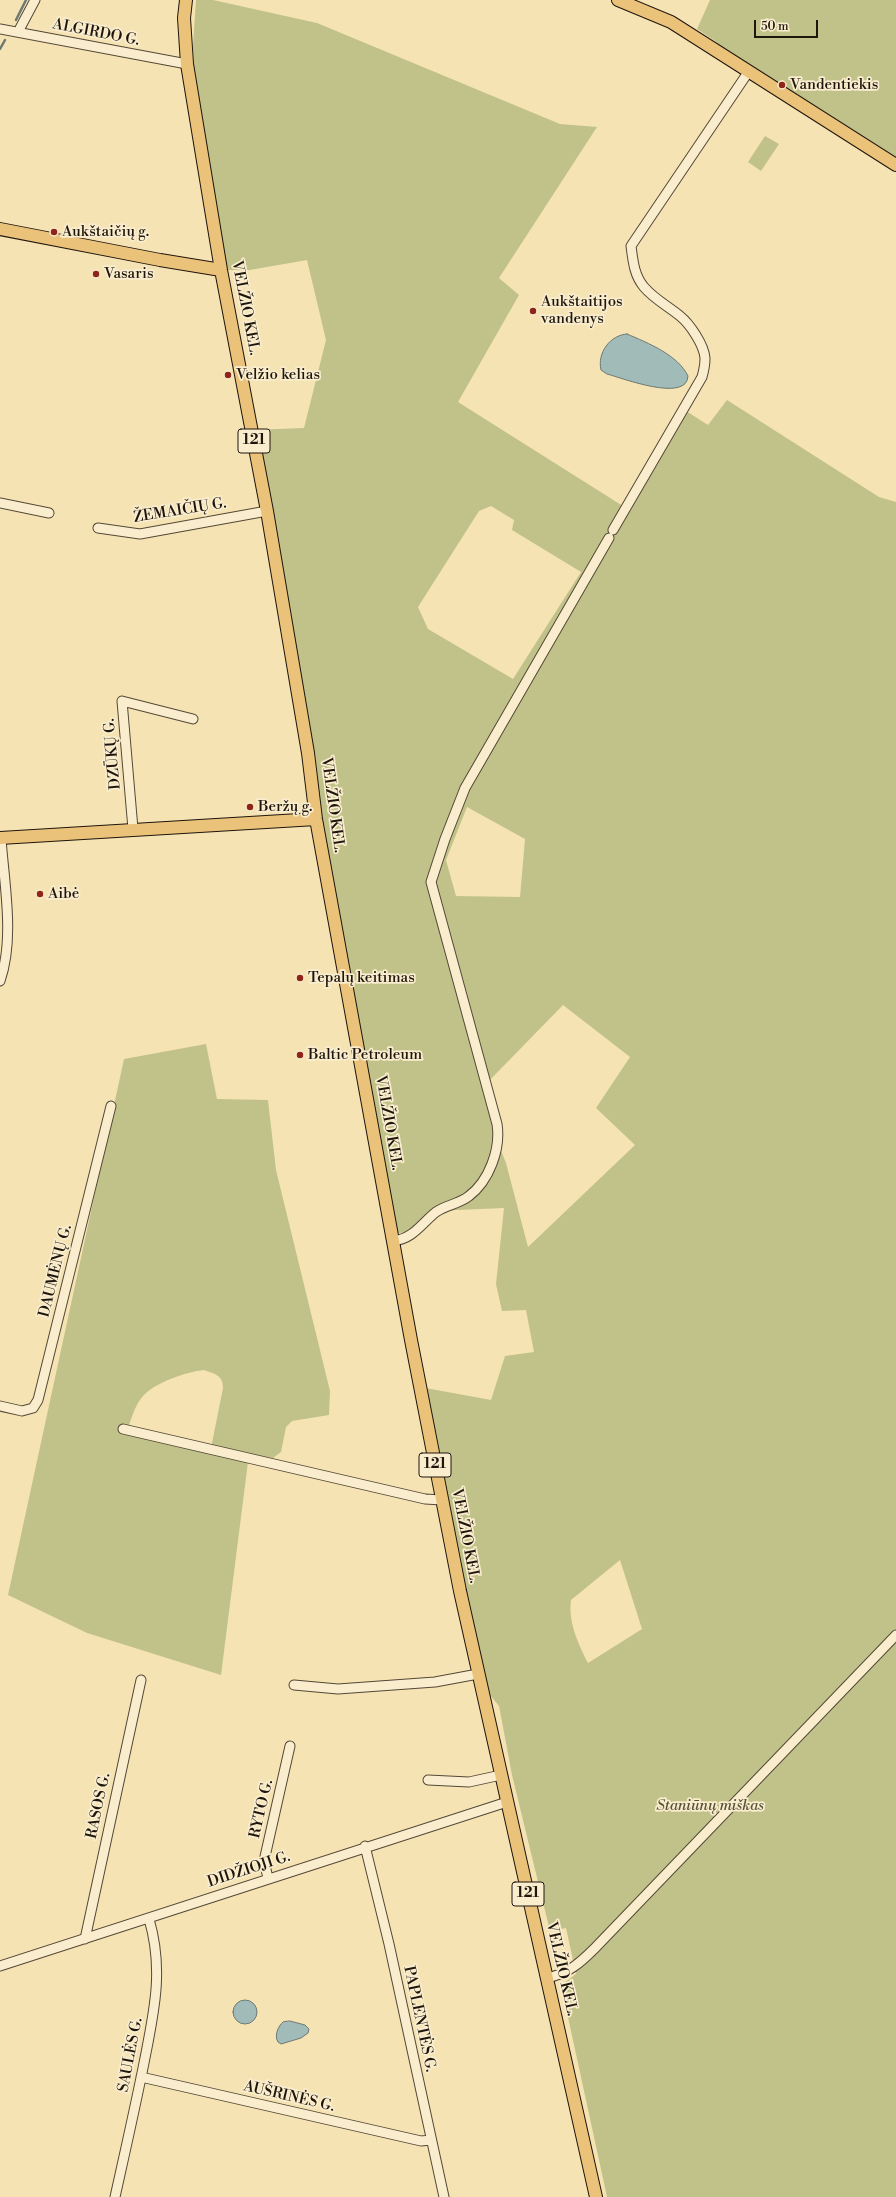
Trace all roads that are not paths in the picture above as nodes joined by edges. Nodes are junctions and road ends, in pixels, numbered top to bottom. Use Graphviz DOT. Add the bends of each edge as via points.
graph roads {
  1 [pos="35,0"];
  2 [pos="179,0"];
  3 [pos="186,0"];
  4 [pos="618,0"];
  5 [pos="184,18"];
  6 [pos="0,29"];
  7 [pos="18,32"];
  8 [pos="187,64"];
  9 [pos="749,71"];
  10 [pos="896,165"];
  11 [pos="0,229"];
  12 [pos="221,270"];
  13 [pos="0,503"];
  14 [pos="267,510"];
  15 [pos="49,513"];
  16 [pos="98,528"];
  17 [pos="193,718"];
  18 [pos="316,819"];
  19 [pos="133,829"];
  20 [pos="0,838"];
  21 [pos="0,981"];
  22 [pos="111,1106"];
  23 [pos="393,1241"];
  24 [pos="0,1406"];
  25 [pos="124,1429"];
  26 [pos="442,1500"];
  27 [pos="896,1635"];
  28 [pos="478,1674"];
  29 [pos="141,1680"];
  30 [pos="294,1685"];
  31 [pos="290,1746"];
  32 [pos="501,1775"];
  33 [pos="428,1780"];
  34 [pos="507,1802"];
  35 [pos="365,1846"];
  36 [pos="268,1878"];
  37 [pos="149,1918"];
  38 [pos="85,1939"];
  39 [pos="0,1966"];
  40 [pos="546,1978"];
  41 [pos="141,2077"];
  42 [pos="431,2140"];
  43 [pos="115,2197"];
  44 [pos="444,2197"];
  45 [pos="596,2197"];
  1 -- 7 [label="street"];
  2 -- 5 [label="main road"];
  3 -- 5 [label="main road, VELŽIO KEL. / 121"];
  4 -- 9 [label="main road" via="671,22"];
  5 -- 8 [label="main road, VELŽIO KEL. / 121"];
  6 -- 7 [label="street, ALGIRDO G."];
  7 -- 8 [label="street, ALGIRDO G."];
  8 -- 12 [label="main road, VELŽIO KEL. / 121"];
  9 -- 10 [label="main road"];
  9 -- 23 [label="street" via="631,246 635,271 643,286 682,317 700,345 705,357 702,376 465,788 445,838 432,882 497,1124 496,1153 485,1178 469,1196 442,1208 412,1235"];
  11 -- 12 [label="main road"];
  12 -- 14 [label="main road, VELŽIO KEL. / 121"];
  13 -- 15 [label="street"];
  14 -- 16 [label="street, ŽEMAIČIŲ G." via="140,534"];
  14 -- 18 [label="main road, VELŽIO KEL. / 121" via="308,753"];
  17 -- 19 [label="street, DZŪKŲ G." via="122,701"];
  18 -- 19 [label="main road"];
  18 -- 23 [label="main road, VELŽIO KEL. / 121"];
  19 -- 20 [label="main road"];
  20 -- 21 [label="street" via="8,942 5,967"];
  22 -- 24 [label="street, DAUMĖNŲ G." via="38,1400 33,1408 22,1411"];
  23 -- 26 [label="main road, VELŽIO KEL. / 121"];
  25 -- 26 [label="street" via="425,1499"];
  26 -- 28 [label="main road, VELŽIO KEL. / 121"];
  27 -- 40 [label="street" via="595,1948 571,1969 561,1975"];
  28 -- 30 [label="street" via="435,1682 345,1688"];
  28 -- 32 [label="main road, VELŽIO KEL. / 121"];
  29 -- 38 [label="street, RASOS G."];
  31 -- 36 [label="street, RYTO G." via="264,1861"];
  32 -- 33 [label="street" via="469,1782"];
  32 -- 34 [label="main road, VELŽIO KEL. / 121"];
  34 -- 35 [label="street, DIDŽIOJI G."];
  34 -- 40 [label="main road, VELŽIO KEL. / 121"];
  35 -- 36 [label="street, DIDŽIOJI G."];
  35 -- 42 [label="street, PAPLENTĖS G."];
  36 -- 37 [label="street, DIDŽIOJI G."];
  37 -- 38 [label="street, DIDŽIOJI G."];
  37 -- 41 [label="street, SAULĖS G." via="155,1939 157,1982 156,2001"];
  38 -- 39 [label="street, DIDŽIOJI G."];
  40 -- 45 [label="main road, VELŽIO KEL. / 121"];
  41 -- 42 [label="street, AUŠRINĖS G." via="323,2120 421,2141"];
  41 -- 43 [label="street, SAULĖS G."];
  42 -- 44 [label="street, PAPLENTĖS G."];
}
